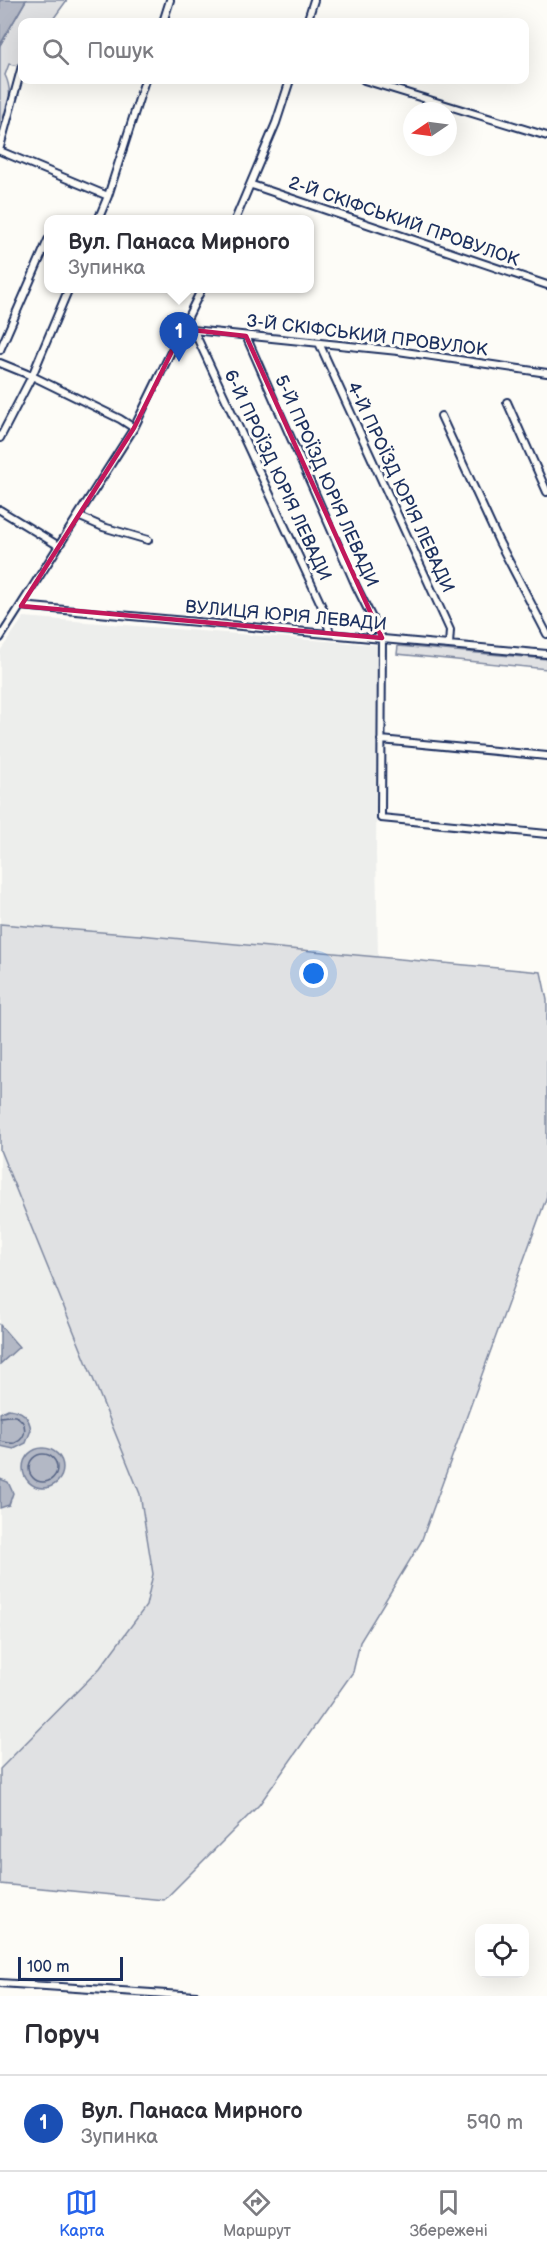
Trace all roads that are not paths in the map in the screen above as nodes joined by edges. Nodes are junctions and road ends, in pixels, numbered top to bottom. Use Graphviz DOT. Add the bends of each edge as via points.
graph roads {
  1 [pos="170,0"];
  2 [pos="312,1"];
  3 [pos="164,18"];
  4 [pos="308,18"];
  5 [pos="18,81"];
  6 [pos="144,84"];
  7 [pos="289,84"];
  8 [pos="377,84"];
  9 [pos="547,136"];
  10 [pos="0,149"];
  11 [pos="252,185"];
  12 [pos="108,196"];
  13 [pos="100,215"];
  14 [pos="237,215"];
  15 [pos="44,249"];
  16 [pos="547,285"];
  17 [pos="67,293"];
  18 [pos="200,293"];
  19 [pos="183,329"];
  20 [pos="194,331"];
  21 [pos="246,336"];
  22 [pos="319,343"];
  23 [pos="0,350"];
  24 [pos="0,363"];
  25 [pos="547,373"];
  26 [pos="32,376"];
  27 [pos="507,402"];
  28 [pos="441,416"];
  29 [pos="134,428"];
  30 [pos="0,438"];
  31 [pos="547,492"];
  32 [pos="0,510"];
  33 [pos="78,516"];
  34 [pos="148,540"];
  35 [pos="59,546"];
  36 [pos="21,606"];
  37 [pos="330,634"];
  38 [pos="547,634"];
  39 [pos="0,638"];
  40 [pos="382,638"];
  41 [pos="449,645"];
  42 [pos="547,654"];
  43 [pos="381,740"];
  44 [pos="547,756"];
  45 [pos="547,834"];
  46 [pos="0,1983"];
  47 [pos="126,1993"];
  48 [pos="197,1996"];
  1 -- 3 [label="street"];
  2 -- 4 [label="street"];
  5 -- 10 [label="street"];
  6 -- 12 [label="street"];
  7 -- 11 [label="street"];
  8 -- 9 [label="street"];
  10 -- 12 [label="street"];
  11 -- 14 [label="street"];
  11 -- 16 [label="street, 2-Й СКІФСЬКИЙ ПРОВУЛОК"];
  12 -- 13 [label="street"];
  15 -- 23 [label="street"];
  17 -- 26 [label="street"];
  18 -- 19 [label="street"];
  19 -- 20 [label="street, 3-Й СКІФСЬКИЙ ПРОВУЛОК"];
  19 -- 29 [label="street"];
  20 -- 21 [label="street, 3-Й СКІФСЬКИЙ ПРОВУЛОК"];
  20 -- 37 [label="street, 6-Й ПРОЇЗД ЮРІЯ ЛЕВАДИ" via="325,613"];
  21 -- 22 [label="street, 3-Й СКІФСЬКИЙ ПРОВУЛОК"];
  21 -- 40 [label="street, 5-Й ПРОЇЗД ЮРІЯ ЛЕВАДИ"];
  22 -- 25 [label="street, 3-Й СКІФСЬКИЙ ПРОВУЛОК"];
  22 -- 41 [label="street, 4-Й ПРОЇЗД ЮРІЯ ЛЕВАДИ" via="450,630"];
  24 -- 26 [label="street"];
  26 -- 29 [label="street"];
  26 -- 30 [label="street"];
  27 -- 31 [label="street"];
  28 -- 38 [label="street"];
  29 -- 33 [label="street"];
  32 -- 35 [label="street"];
  33 -- 34 [label="street"];
  33 -- 35 [label="street"];
  35 -- 36 [label="street"];
  36 -- 37 [label="street, ВУЛИЦЯ ЮРІЯ ЛЕВАДИ"];
  36 -- 39 [label="street"];
  37 -- 40 [label="street, ВУЛИЦЯ ЮРІЯ ЛЕВАДИ"];
  40 -- 41 [label="street, ВУЛИЦЯ ЮРІЯ ЛЕВАДИ"];
  40 -- 43 [label="street"];
  41 -- 42 [label="street, ВУЛИЦЯ ЮРІЯ ЛЕВАДИ"];
  43 -- 44 [label="street"];
  43 -- 45 [label="street" via="381,818"];
  46 -- 47 [label="street"];
  47 -- 48 [label="street"];
}
